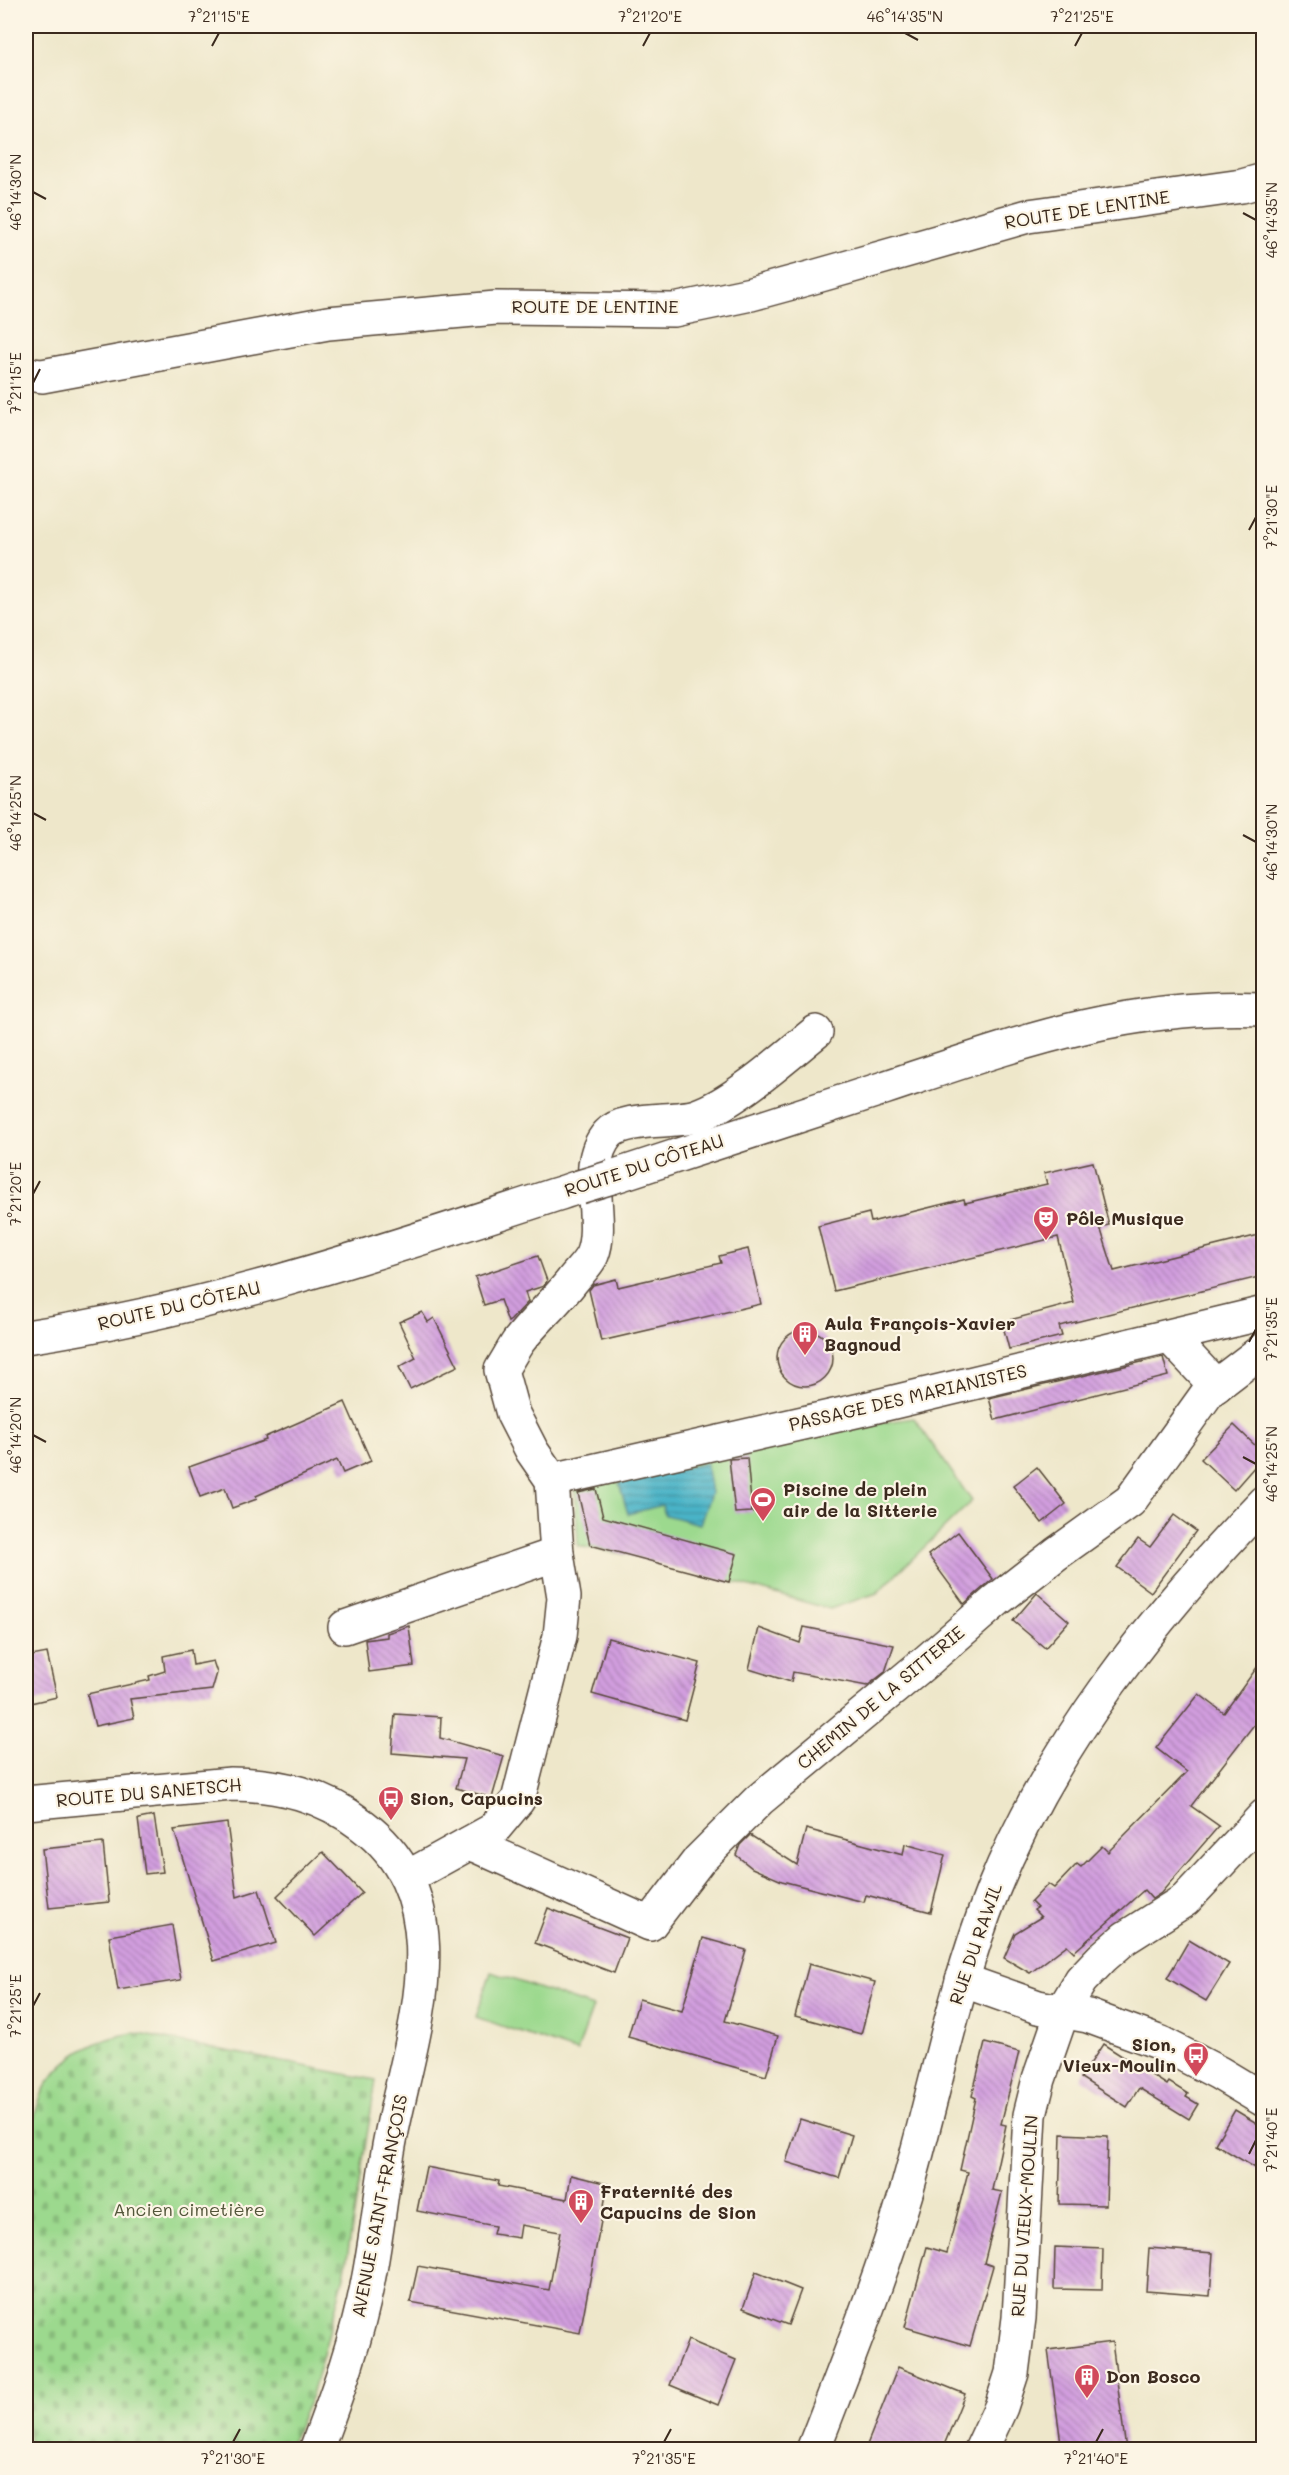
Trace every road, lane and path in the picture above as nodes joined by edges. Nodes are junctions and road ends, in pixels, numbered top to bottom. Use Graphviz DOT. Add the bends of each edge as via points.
graph roads {
  1 [pos="1263,180"];
  2 [pos="26,374"];
  3 [pos="1263,1009"];
  4 [pos="816,1032"];
  5 [pos="1263,1313"];
  6 [pos="26,1336"];
  7 [pos="1170,1337"];
  8 [pos="1263,1349"];
  9 [pos="1216,1386"];
  10 [pos="552,1480"];
  11 [pos="1263,1502"];
  12 [pos="558,1554"];
  13 [pos="345,1627"];
  14 [pos="26,1803"];
  15 [pos="1263,1818"];
  16 [pos="470,1843"];
  17 [pos="408,1877"];
  18 [pos="423,1958"];
  19 [pos="962,1980"];
  20 [pos="1063,2010"];
  21 [pos="1263,2100"];
  22 [pos="316,2450"];
  23 [pos="813,2450"];
  24 [pos="981,2450"];
  1 -- 2 [label="street, ROUTE DE LENTINE" via="1028,216 806,279 674,310 496,308 328,323 42,376"];
  3 -- 6 [label="street, ROUTE DU CÔTEAU, bridge" via="1185,1010 1091,1023 279,1283 144,1316"];
  4 -- 10 [label="street" via="766,1073 716,1106 696,1115 619,1127 607,1134 595,1172 592,1256 555,1304 518,1342 501,1370 513,1414"];
  5 -- 7 [label="street, PASSAGE DES MARIANISTES"];
  7 -- 9 [label="street"];
  7 -- 10 [label="street, PASSAGE DES MARIANISTES"];
  8 -- 9 [label="street, CHEMIN DE LA SITTERIE"];
  9 -- 16 [label="street, CHEMIN DE LA SITTERIE" via="1130,1501 997,1600 759,1800 699,1860 650,1924"];
  10 -- 12 [label="street"];
  11 -- 19 [label="street, RUE DU RAWIL" via="1163,1613 1072,1738 1007,1859"];
  12 -- 13 [label="street"];
  12 -- 16 [label="street" via="564,1596 560,1636 518,1800 493,1830"];
  14 -- 17 [label="street, ROUTE DU SANETSCH" via="263,1784 325,1801 349,1814 391,1852"];
  15 -- 20 [label="street, RUE DU VIEUX-MOULIN" via="1185,1900 1125,1938 1102,1958 1081,1980"];
  16 -- 17 [label="street"];
  17 -- 18 [label="street, ROUTE DU SANETSCH" via="419,1911"];
  18 -- 22 [label="street, AVENUE SAINT-FRANÇOIS" via="416,2022 391,2138 364,2299 350,2357"];
  19 -- 20 [label="street" via="1038,2007"];
  19 -- 23 [label="street, RUE DU RAWIL" via="901,2208"];
  20 -- 21 [label="street" via="1161,2043"];
  20 -- 24 [label="street, RUE DU VIEUX-MOULIN" via="1030,2115 1019,2318 1012,2373"];
}
